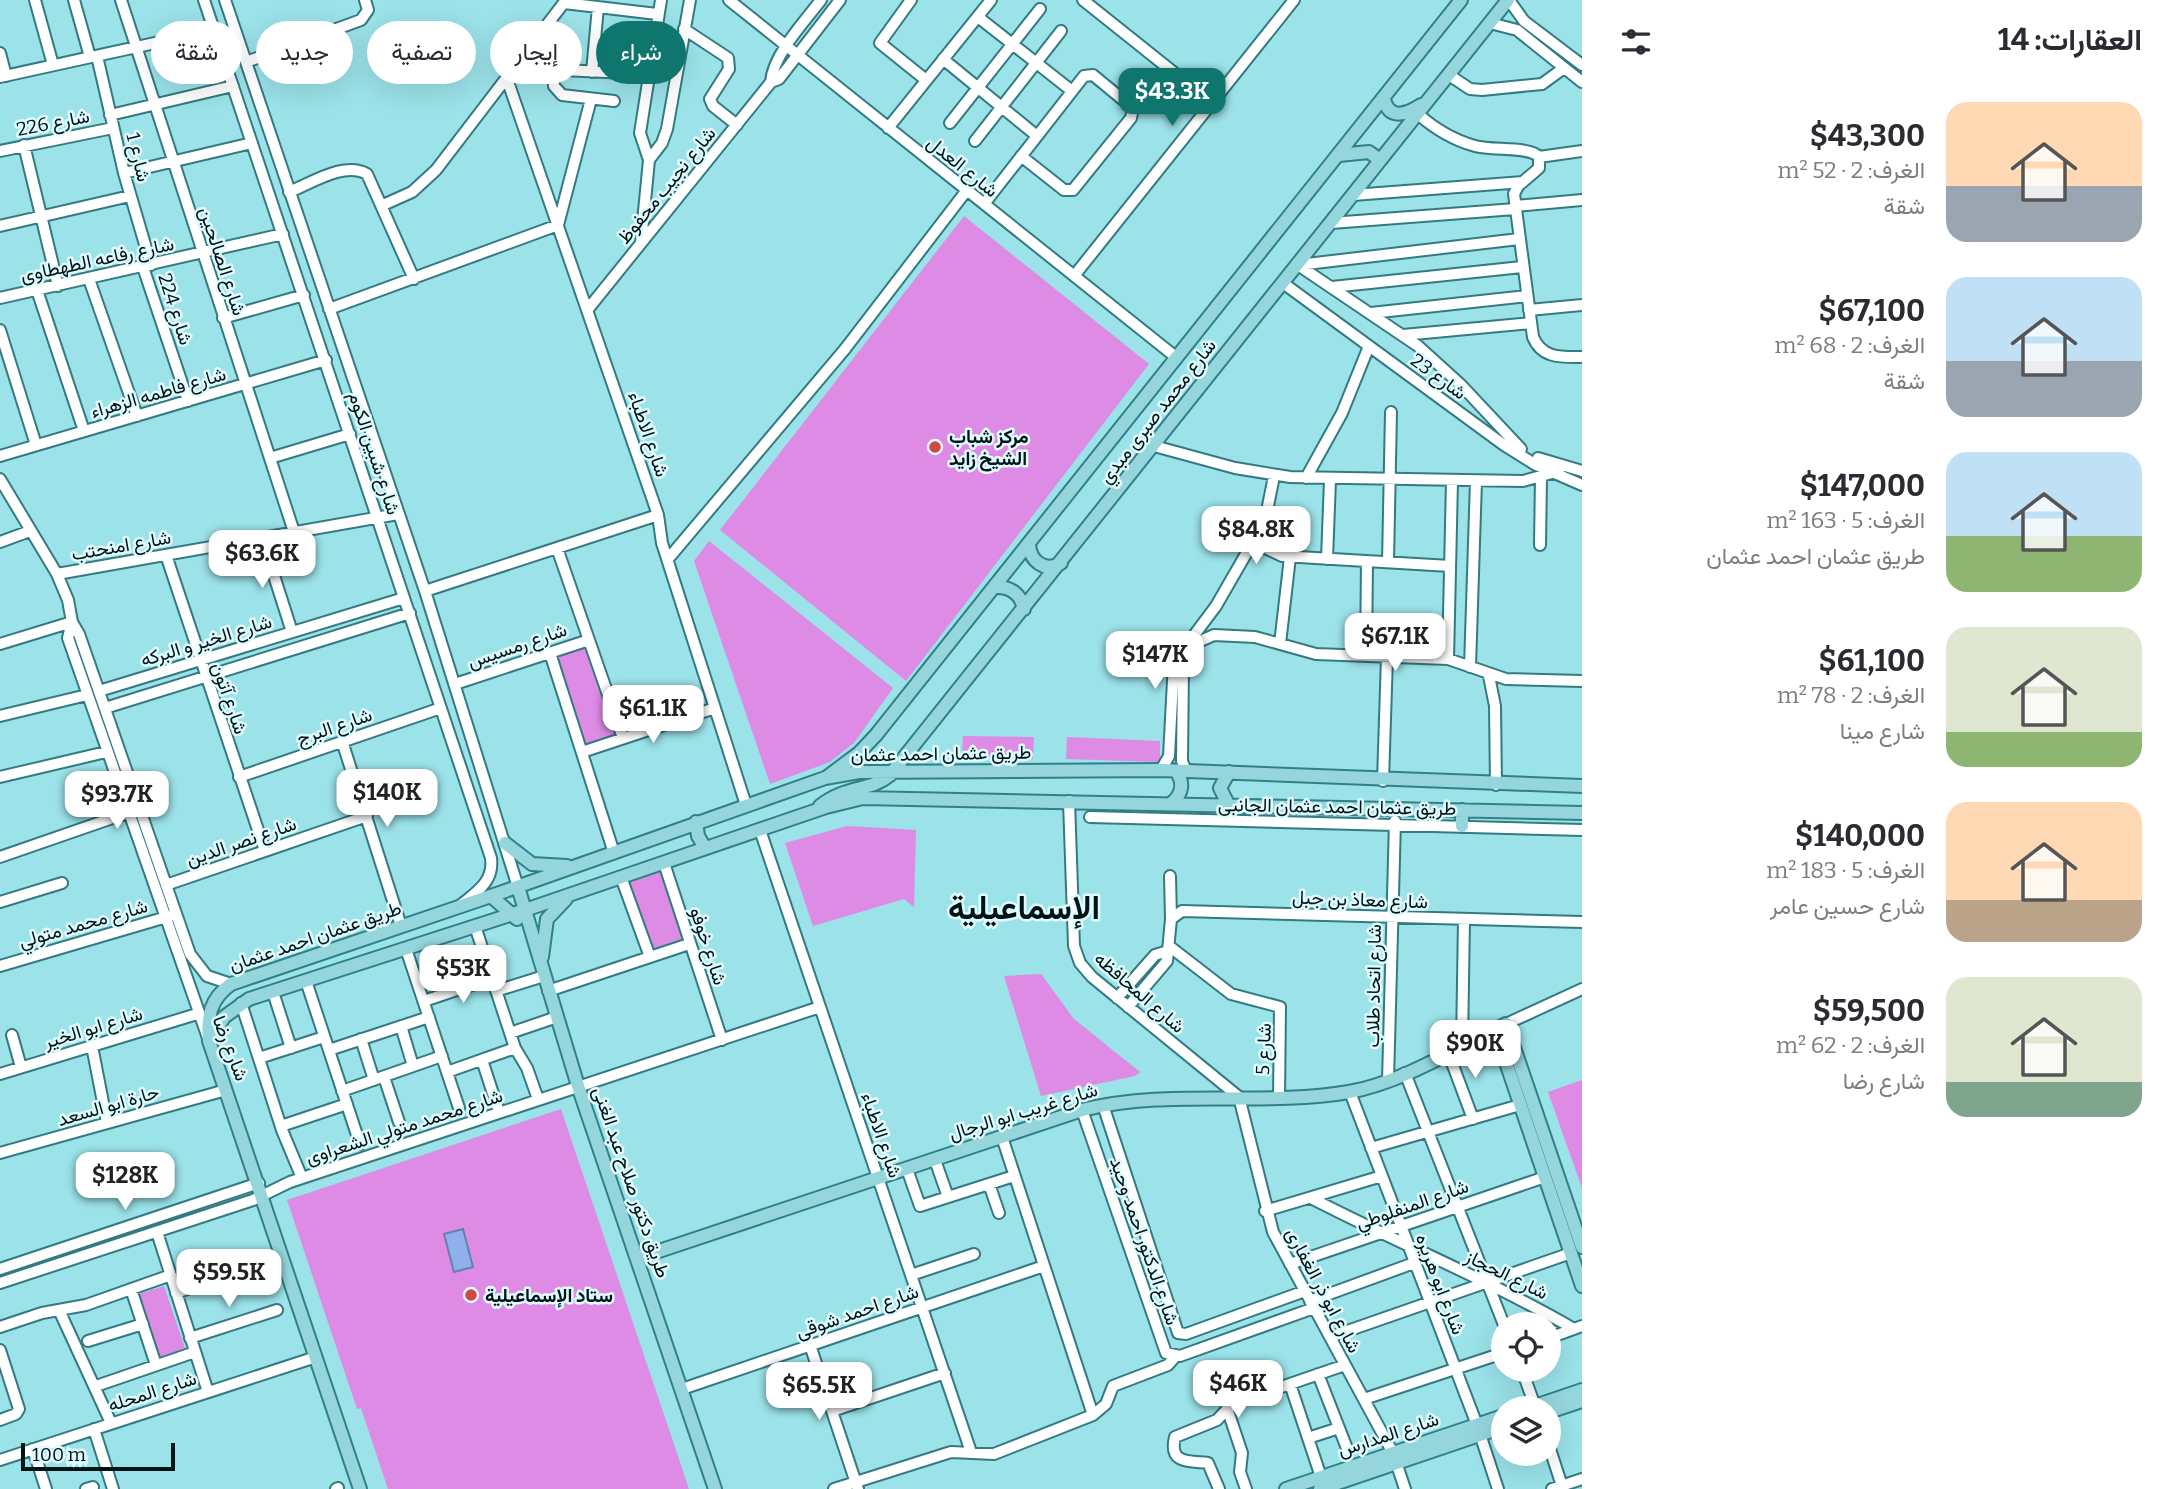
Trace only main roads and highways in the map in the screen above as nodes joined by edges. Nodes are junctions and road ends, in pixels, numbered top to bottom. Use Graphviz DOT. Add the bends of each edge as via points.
graph roads {
  1 [pos="1461,0"];
  2 [pos="1509,0"];
  3 [pos="1431,98"];
  4 [pos="1384,99"];
  5 [pos="1339,155"];
  6 [pos="1380,160"];
  7 [pos="1029,544"];
  8 [pos="1061,563"];
  9 [pos="995,587"];
  10 [pos="1024,609"];
  11 [pos="894,770"];
  12 [pos="1181,771"];
  13 [pos="1229,772"];
  14 [pos="825,778"];
  15 [pos="1582,786"];
  16 [pos="1172,803"];
  17 [pos="1228,804"];
  18 [pos="1462,810"];
  19 [pos="811,812"];
  20 [pos="1582,814"];
  21 [pos="696,822"];
  22 [pos="1462,827"];
  23 [pos="505,843"];
  24 [pos="705,848"];
  25 [pos="578,866"];
  26 [pos="518,887"];
  27 [pos="570,895"];
  28 [pos="491,896"];
  29 [pos="519,912"];
  30 [pos="542,972"];
  31 [pos="220,992"];
  32 [pos="237,1006"];
  33 [pos="1501,1027"];
  34 [pos="209,1041"];
  35 [pos="1576,1250"];
  36 [pos="638,1258"];
  37 [pos="1582,1286"];
  38 [pos="1582,1390"];
  39 [pos="1561,1398"];
  40 [pos="1582,1401"];
  41 [pos="1561,1408"];
  42 [pos="1491,1423"];
  43 [pos="1491,1428"];
  44 [pos="1479,1430"];
  45 [pos="1321,1483"];
  46 [pos="360,1489"];
  47 [pos="715,1489"];
  48 [pos="1286,1489"];
  1 -- 4 [label="main road, شارع محمد صبرى مبدي"];
  2 -- 3 [label="main road, شارع محمد صبرى مبدي"];
  3 -- 4 [label="main road" via="1398,115 1388,109"];
  3 -- 6 [label="main road, شارع محمد صبرى مبدي"];
  4 -- 5 [label="main road, شارع محمد صبرى مبدي"];
  5 -- 6 [label="main road" via="1369,152"];
  5 -- 7 [label="main road, شارع محمد صبرى مبدي"];
  6 -- 8 [label="main road, شارع محمد صبرى مبدي"];
  7 -- 8 [label="main road" via="1039,564"];
  7 -- 9 [label="main road, شارع محمد صبرى مبدي"];
  8 -- 10 [label="main road, شارع محمد صبرى مبدي"];
  9 -- 10 [label="main road" via="1012,590"];
  9 -- 14 [label="main road, شارع محمد صبرى مبدي" via="868,744"];
  10 -- 11 [label="main road, شارع محمد صبرى مبدي"];
  11 -- 12 [label="main road, طريق عثمان احمد عثمان"];
  11 -- 14 [label="main road, طريق عثمان احمد عثمان"];
  11 -- 19 [label="main road, شارع محمد صبرى مبدي" via="877,783 836,793"];
  12 -- 13 [label="main road, طريق عثمان احمد عثمان"];
  12 -- 16 [label="main road" via="1182,785"];
  13 -- 15 [label="main road, طريق عثمان احمد عثمان"];
  13 -- 17 [label="main road" via="1220,788"];
  14 -- 21 [label="main road, طريق عثمان احمد عثمان"];
  16 -- 17 [label="main road, طريق عثمان احمد عثمان"];
  16 -- 19 [label="main road, طريق عثمان احمد عثمان" via="880,797"];
  17 -- 18 [label="main road, طريق عثمان احمد عثمان"];
  18 -- 20 [label="main road, طريق عثمان احمد عثمان"];
  18 -- 22 [label="main road"];
  19 -- 24 [label="main road, طريق عثمان احمد عثمان"];
  21 -- 24 [label="main road"];
  21 -- 25 [label="main road, طريق عثمان احمد عثمان"];
  23 -- 25 [label="main road" via="532,864"];
  24 -- 27 [label="main road, طريق عثمان احمد عثمان"];
  25 -- 26 [label="main road, طريق عثمان احمد عثمان"];
  26 -- 28 [label="main road, طريق عثمان احمد عثمان"];
  26 -- 29 [label="main road"];
  27 -- 29 [label="main road, طريق عثمان احمد عثمان"];
  27 -- 30 [label="main road" via="547,919 543,930"];
  28 -- 29 [label="main road"];
  28 -- 31 [label="main road, طريق عثمان احمد عثمان" via="231,984"];
  29 -- 30 [label="main road, طريق دكتور صلاح عبد الغنى"];
  29 -- 32 [label="main road, طريق عثمان احمد عثمان"];
  30 -- 36 [label="main road, طريق دكتور صلاح عبد الغنى"];
  31 -- 32 [label="main road" via="223,1003"];
  31 -- 34 [label="main road, طريق عثمان احمد عثمان" via="208,1014"];
  32 -- 34 [label="main road"];
  33 -- 35 [label="main road"];
  33 -- 35 [label="main road" via="1520,1105"];
  33 -- 36 [label="main road, شارع غريب ابو الرجال" via="1388,1081 1350,1092 1148,1099 1082,1110"];
  34 -- 46 [label="main road, شارع رضا"];
  35 -- 37 [label="main road"];
  36 -- 47 [label="main road, طريق دكتور صلاح عبد الغنى"];
  38 -- 39 [label="main road"];
  40 -- 41 [label="main road"];
  42 -- 44 [label="main road, شارع المدارس"];
  43 -- 44 [label="main road, شارع المدارس"];
  44 -- 45 [label="main road, شارع المدارس"];
  45 -- 48 [label="main road, شارع المدارس"];
}
